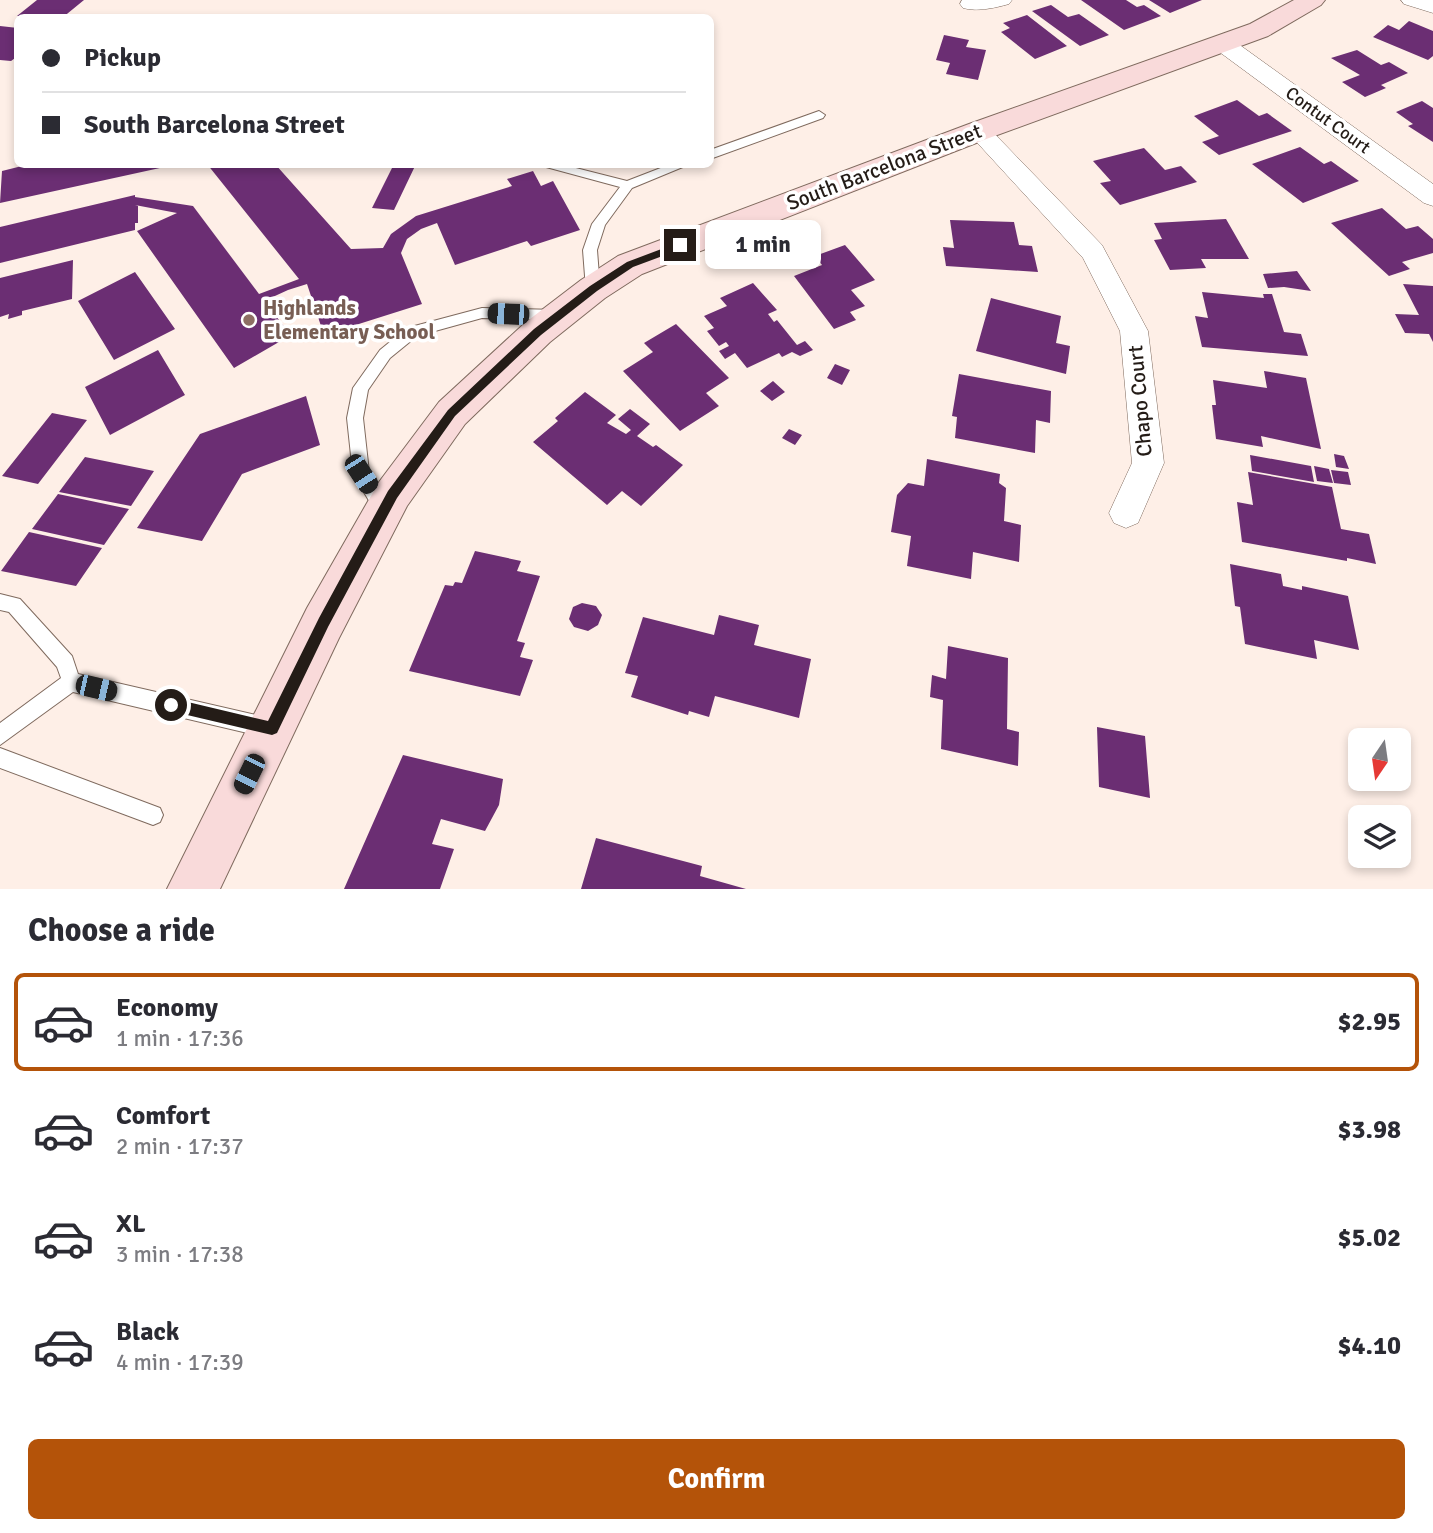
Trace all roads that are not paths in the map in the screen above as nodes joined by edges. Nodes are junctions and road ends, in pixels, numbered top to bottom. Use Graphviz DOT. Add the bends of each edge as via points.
graph roads {
  1 [pos="1002,0"];
  2 [pos="1312,0"];
  3 [pos="1411,0"];
  4 [pos="970,4"];
  5 [pos="1433,7"];
  6 [pos="1222,43"];
  7 [pos="819,115"];
  8 [pos="979,131"];
  9 [pos="714,154"];
  10 [pos="558,168"];
  11 [pos="673,168"];
  12 [pos="628,185"];
  13 [pos="1433,197"];
  14 [pos="593,289"];
  15 [pos="559,316"];
  16 [pos="384,511"];
  17 [pos="1126,513"];
  18 [pos="0,602"];
  19 [pos="71,682"];
  20 [pos="272,728"];
  21 [pos="0,735"];
  22 [pos="0,758"];
  23 [pos="153,815"];
  24 [pos="192,889"];
  1 -- 4 [label="street"];
  2 -- 6 [label="main road, South Barcelona Street" via="1259,30"];
  3 -- 5 [label="street"];
  6 -- 8 [label="main road, South Barcelona Street"];
  6 -- 13 [label="street, Contut Court"];
  7 -- 9 [label="lane"];
  8 -- 14 [label="main road, South Barcelona Street" via="630,265"];
  8 -- 17 [label="street, Chapo Court" via="1093,252 1133,331 1148,463"];
  10 -- 12 [label="lane"];
  11 -- 12 [label="lane"];
  12 -- 14 [label="lane" via="599,224 590,250"];
  14 -- 15 [label="main road, South Barcelona Street"];
  15 -- 16 [label="main road, South Barcelona Street" via="452,413"];
  15 -- 16 [label="lane" via="482,313 412,332 385,354 361,388 355,418 361,474"];
  16 -- 20 [label="main road, South Barcelona Street"];
  18 -- 19 [label="lane" via="14,605 65,662"];
  19 -- 20 [label="lane"];
  19 -- 21 [label="lane"];
  20 -- 24 [label="main road, South Barcelona Street"];
  22 -- 23 [label="lane"];
}
